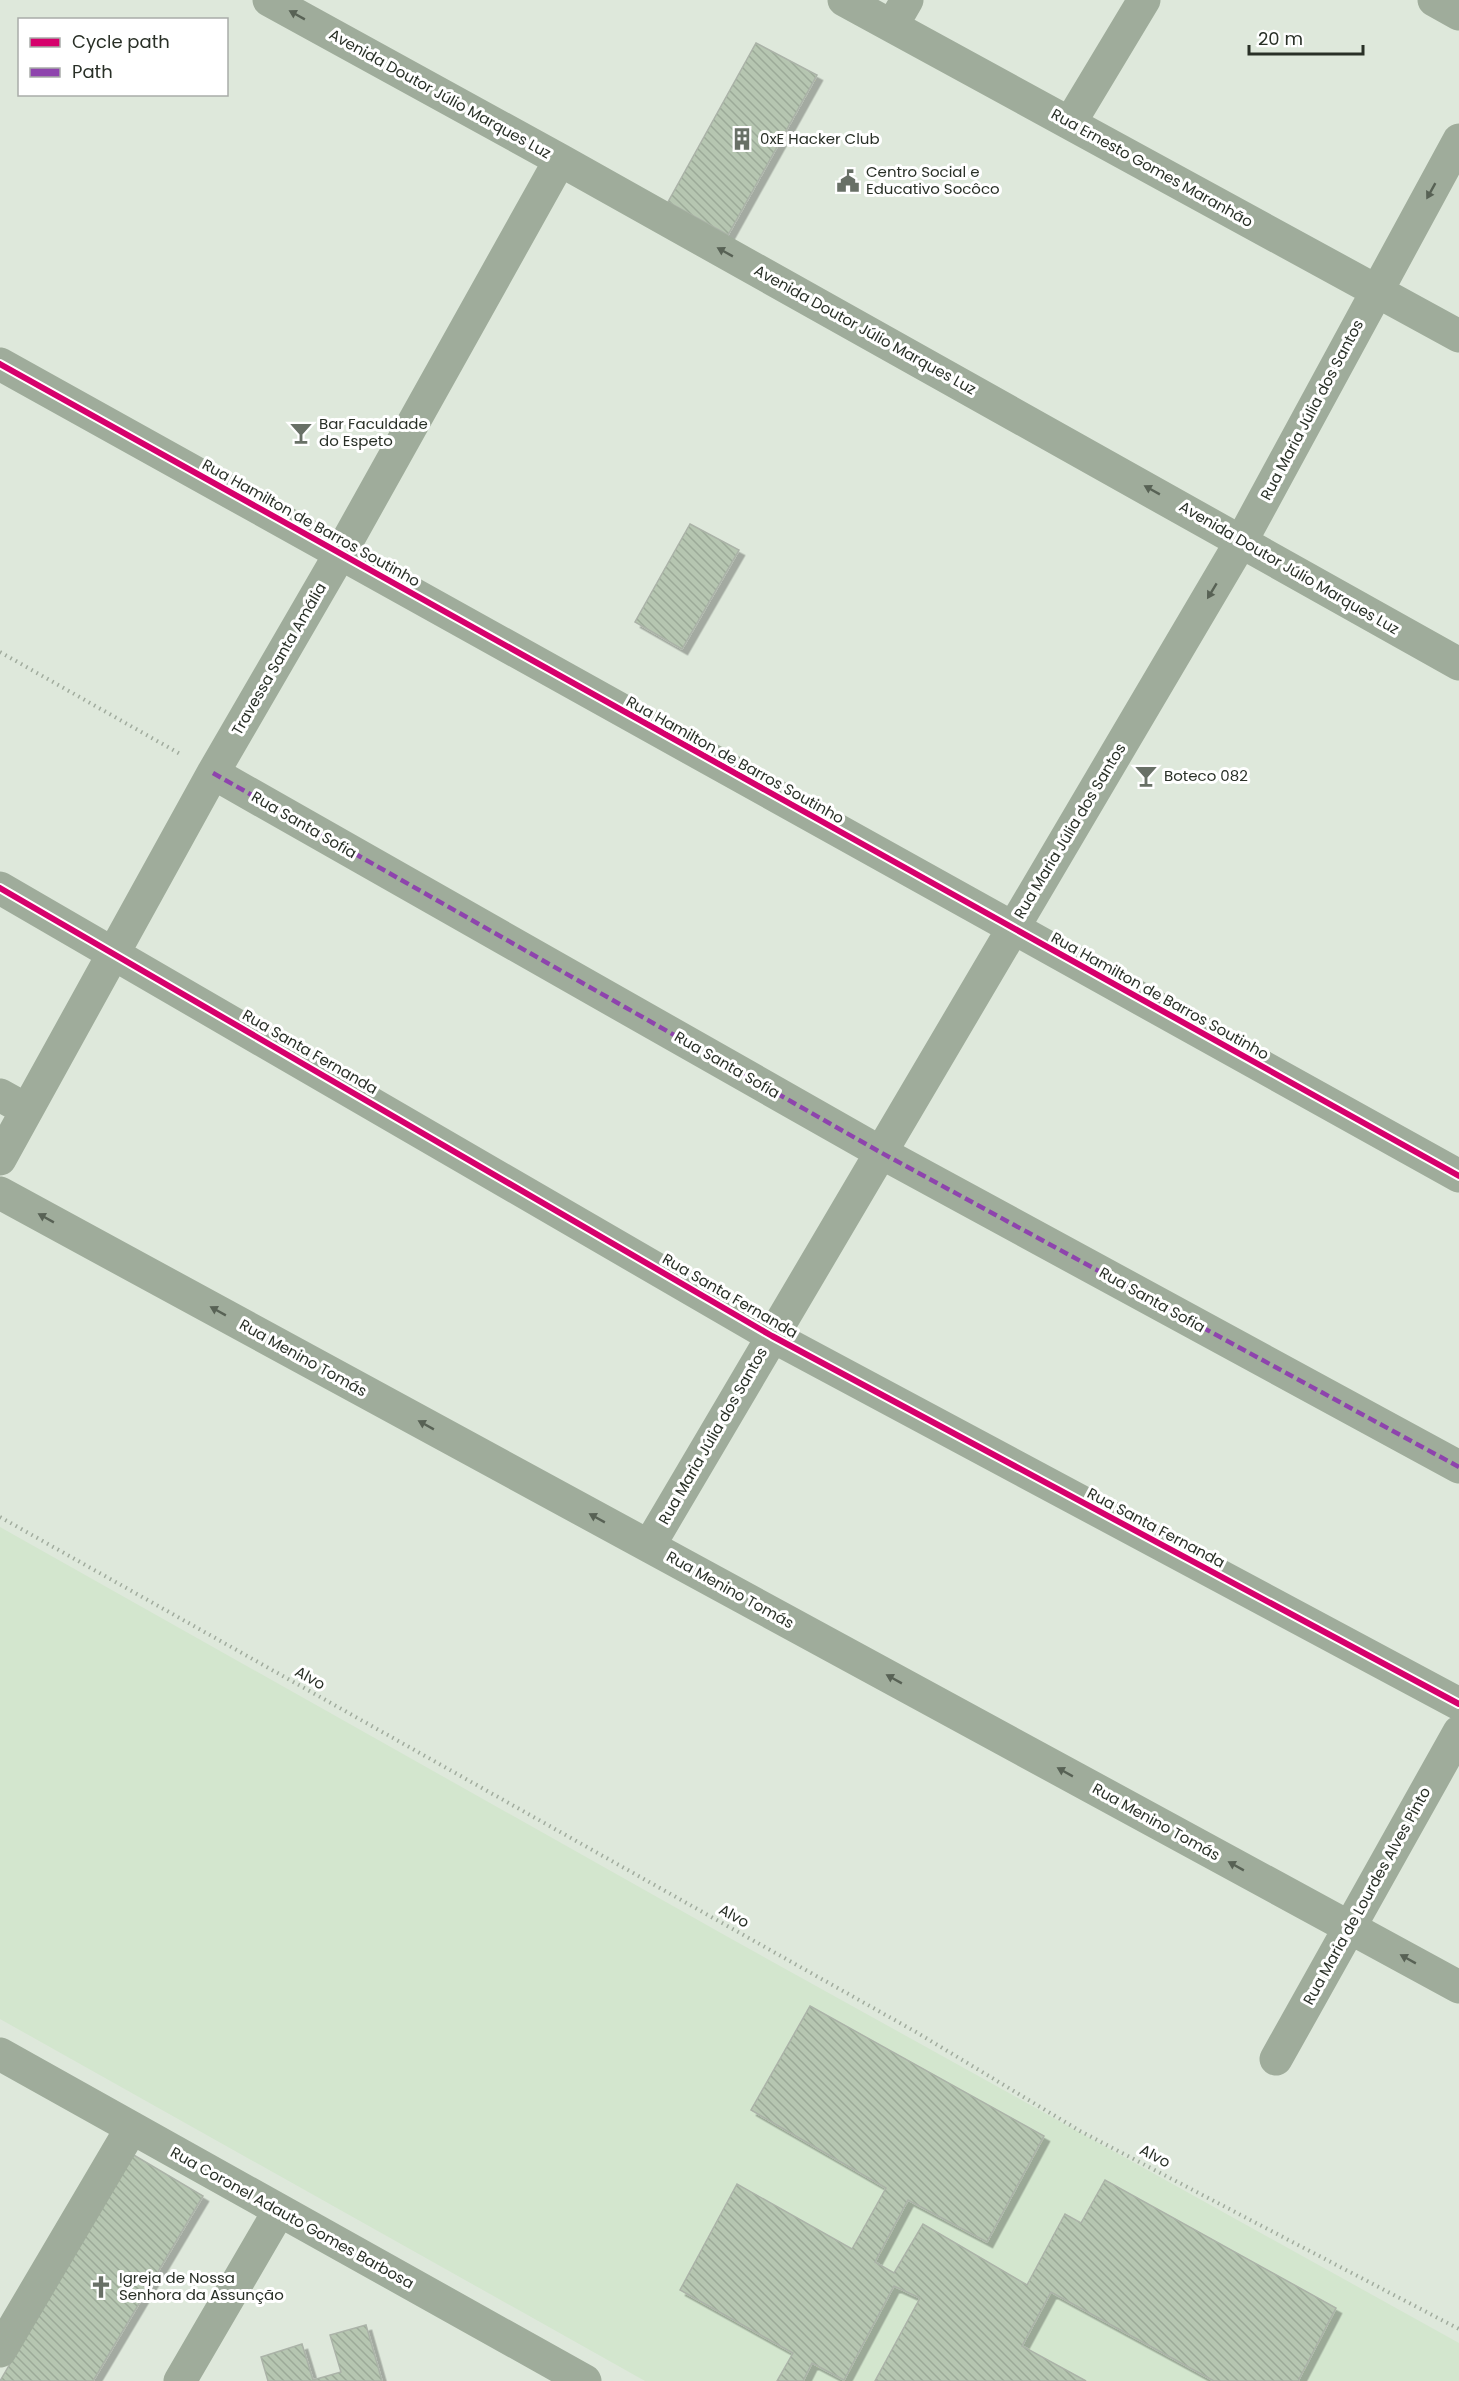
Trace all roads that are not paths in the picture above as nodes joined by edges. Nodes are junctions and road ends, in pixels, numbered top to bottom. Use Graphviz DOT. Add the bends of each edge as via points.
graph roads {
  1 [pos="269,0"];
  2 [pos="844,0"];
  3 [pos="1144,0"];
  4 [pos="1434,0"];
  5 [pos="899,13"];
  6 [pos="1459,14"];
  7 [pos="1070,123"];
  8 [pos="1459,140"];
  9 [pos="560,160"];
  10 [pos="1376,290"];
  11 [pos="1459,336"];
  12 [pos="0,364"];
  13 [pos="1242,540"];
  14 [pos="340,554"];
  15 [pos="1459,664"];
  16 [pos="213,773"];
  17 [pos="0,888"];
  18 [pos="1013,928"];
  19 [pos="115,953"];
  20 [pos="14,1102"];
  21 [pos="880,1152"];
  22 [pos="0,1159"];
  23 [pos="1459,1176"];
  24 [pos="0,1193"];
  25 [pos="772,1336"];
  26 [pos="1459,1467"];
  27 [pos="649,1545"];
  28 [pos="1459,1704"];
  29 [pos="1459,1732"];
  30 [pos="1350,1928"];
  31 [pos="1459,1987"];
  32 [pos="0,2054"];
  33 [pos="1276,2059"];
  34 [pos="131,2129"];
  35 [pos="279,2211"];
  36 [pos="0,2351"];
  37 [pos="180,2381"];
  38 [pos="585,2381"];
  9 -- 1 [label="street, Avenida Doutor Júlio Marques Luz, one-way"];
  2 -- 5 [label="street, Rua Ernesto Gomes Maranhão"];
  3 -- 7 [label="street"];
  4 -- 6 [label="street"];
  5 -- 7 [label="street, Rua Ernesto Gomes Maranhão"];
  7 -- 10 [label="street, Rua Ernesto Gomes Maranhão"];
  8 -- 10 [label="street, Rua Maria Júlia dos Santos, one-way"];
  13 -- 9 [label="street, Avenida Doutor Júlio Marques Luz, one-way"];
  9 -- 14 [label="street, Travessa Santa Amália"];
  10 -- 11 [label="street, Rua Ernesto Gomes Maranhão"];
  10 -- 13 [label="street, Rua Maria Júlia dos Santos"];
  12 -- 14 [label="street, Rua Hamilton de Barros Soutinho"];
  13 -- 15 [label="street, Avenida Doutor Júlio Marques Luz"];
  13 -- 18 [label="street, Rua Maria Júlia dos Santos, one-way"];
  14 -- 16 [label="street, Travessa Santa Amália"];
  14 -- 18 [label="street, Rua Hamilton de Barros Soutinho"];
  16 -- 19 [label="street, Travessa Santa Amália"];
  16 -- 21 [label="street, Rua Santa Sofia"];
  17 -- 19 [label="street, Rua Santa Fernanda"];
  18 -- 21 [label="street, Rua Maria Júlia dos Santos"];
  18 -- 23 [label="street, Rua Hamilton de Barros Soutinho"];
  19 -- 20 [label="street, Travessa Santa Amália"];
  19 -- 25 [label="street, Rua Santa Fernanda"];
  20 -- 22 [label="street, Travessa Santa Amália"];
  21 -- 25 [label="street, Rua Maria Júlia dos Santos"];
  21 -- 26 [label="street, Rua Santa Sofia"];
  27 -- 24 [label="street, Rua Menino Tomás, one-way"];
  25 -- 27 [label="street, Rua Maria Júlia dos Santos"];
  25 -- 28 [label="street, Rua Santa Fernanda"];
  30 -- 27 [label="street, Rua Menino Tomás, one-way"];
  29 -- 30 [label="street, Rua Maria de Lourdes Alves Pinto"];
  31 -- 30 [label="street, Rua Menino Tomás, one-way"];
  30 -- 33 [label="street, Rua Maria de Lourdes Alves Pinto"];
  32 -- 34 [label="street, Rua Coronel Adauto Gomes Barbosa"];
  34 -- 35 [label="street, Rua Coronel Adauto Gomes Barbosa"];
  34 -- 36 [label="street"];
  35 -- 37 [label="street"];
  35 -- 38 [label="street, Rua Coronel Adauto Gomes Barbosa"];
}
